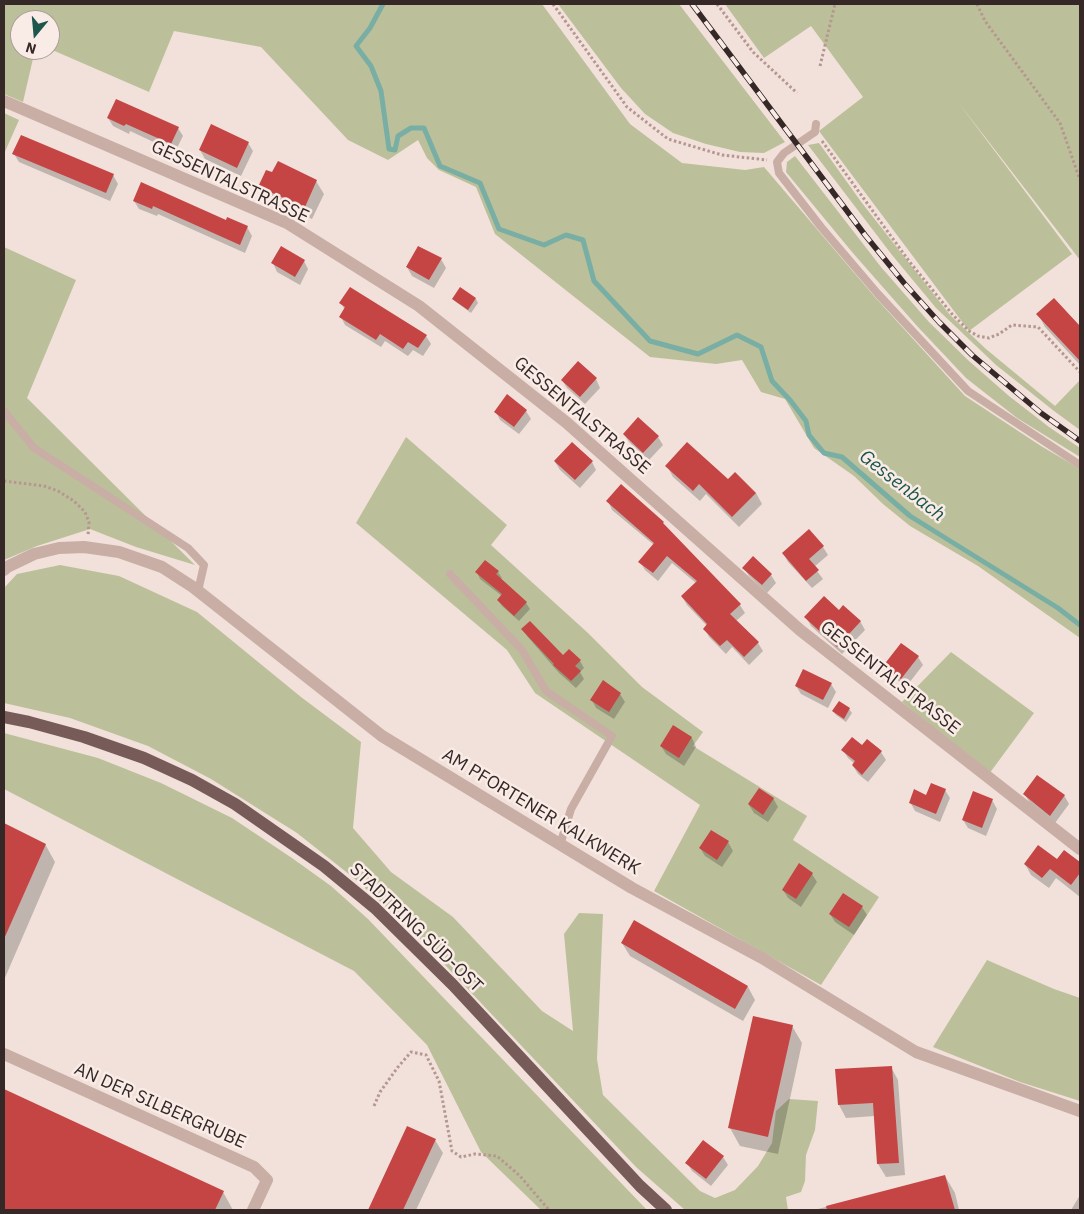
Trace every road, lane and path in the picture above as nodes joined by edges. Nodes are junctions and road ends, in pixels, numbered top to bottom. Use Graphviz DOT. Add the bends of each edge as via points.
graph roads {
  1 [pos="553,4"];
  2 [pos="717,4"];
  3 [pos="835,4"];
  4 [pos="976,4"];
  5 [pos="820,66"];
  6 [pos="797,93"];
  7 [pos="4,101"];
  8 [pos="816,128"];
  9 [pos="777,162"];
  10 [pos="1080,180"];
  11 [pos="1080,372"];
  12 [pos="4,411"];
  13 [pos="1080,465"];
  14 [pos="4,481"];
  15 [pos="84,547"];
  16 [pos="4,570"];
  17 [pos="450,574"];
  18 [pos="198,591"];
  19 [pos="4,717"];
  20 [pos="560,845"];
  21 [pos="1080,849"];
  22 [pos="4,1054"];
  23 [pos="374,1106"];
  24 [pos="1080,1111"];
  25 [pos="253,1210"];
  26 [pos="549,1210"];
  27 [pos="666,1210"];
  1 -- 9 [label="path" via="627,107 668,139 722,155"];
  2 -- 6 [label="path" via="753,52"];
  3 -- 5 [label="path"];
  4 -- 10 [label="path" via="1060,123"];
  7 -- 21 [label="street, GESSENTALSTRASSE" via="287,223 419,306 567,423 800,630"];
  8 -- 9 [label="lane"];
  8 -- 11 [label="path" via="863,200 909,261 970,331 989,338 1012,324 1038,327"];
  9 -- 13 [label="lane" via="779,173 821,227 968,391"];
  12 -- 18 [label="lane" via="34,448 188,548 204,565"];
  14 -- 15 [label="path" via="44,486 74,501 85,512 89,522"];
  15 -- 16 [label="street, AM PFORTENER KALKWERK" via="34,554"];
  15 -- 18 [label="street, AM PFORTENER KALKWERK" via="119,552 162,567"];
  17 -- 20 [label="lane" via="522,650 546,691 612,736 571,809"];
  18 -- 20 [label="street, AM PFORTENER KALKWERK" via="382,736"];
  19 -- 27 [label="main road, STADTRING SÜD-OST" via="84,737 144,758 192,780 235,804 324,866 375,908 452,985"];
  20 -- 24 [label="street, AM PFORTENER KALKWERK" via="762,958 916,1052"];
  22 -- 25 [label="street, AN DER SILBERGRUBE" via="254,1168 268,1180"];
  23 -- 26 [label="path" via="380,1092 411,1052 426,1055 439,1081 452,1151 461,1158 475,1154 497,1156 520,1176"];
}
